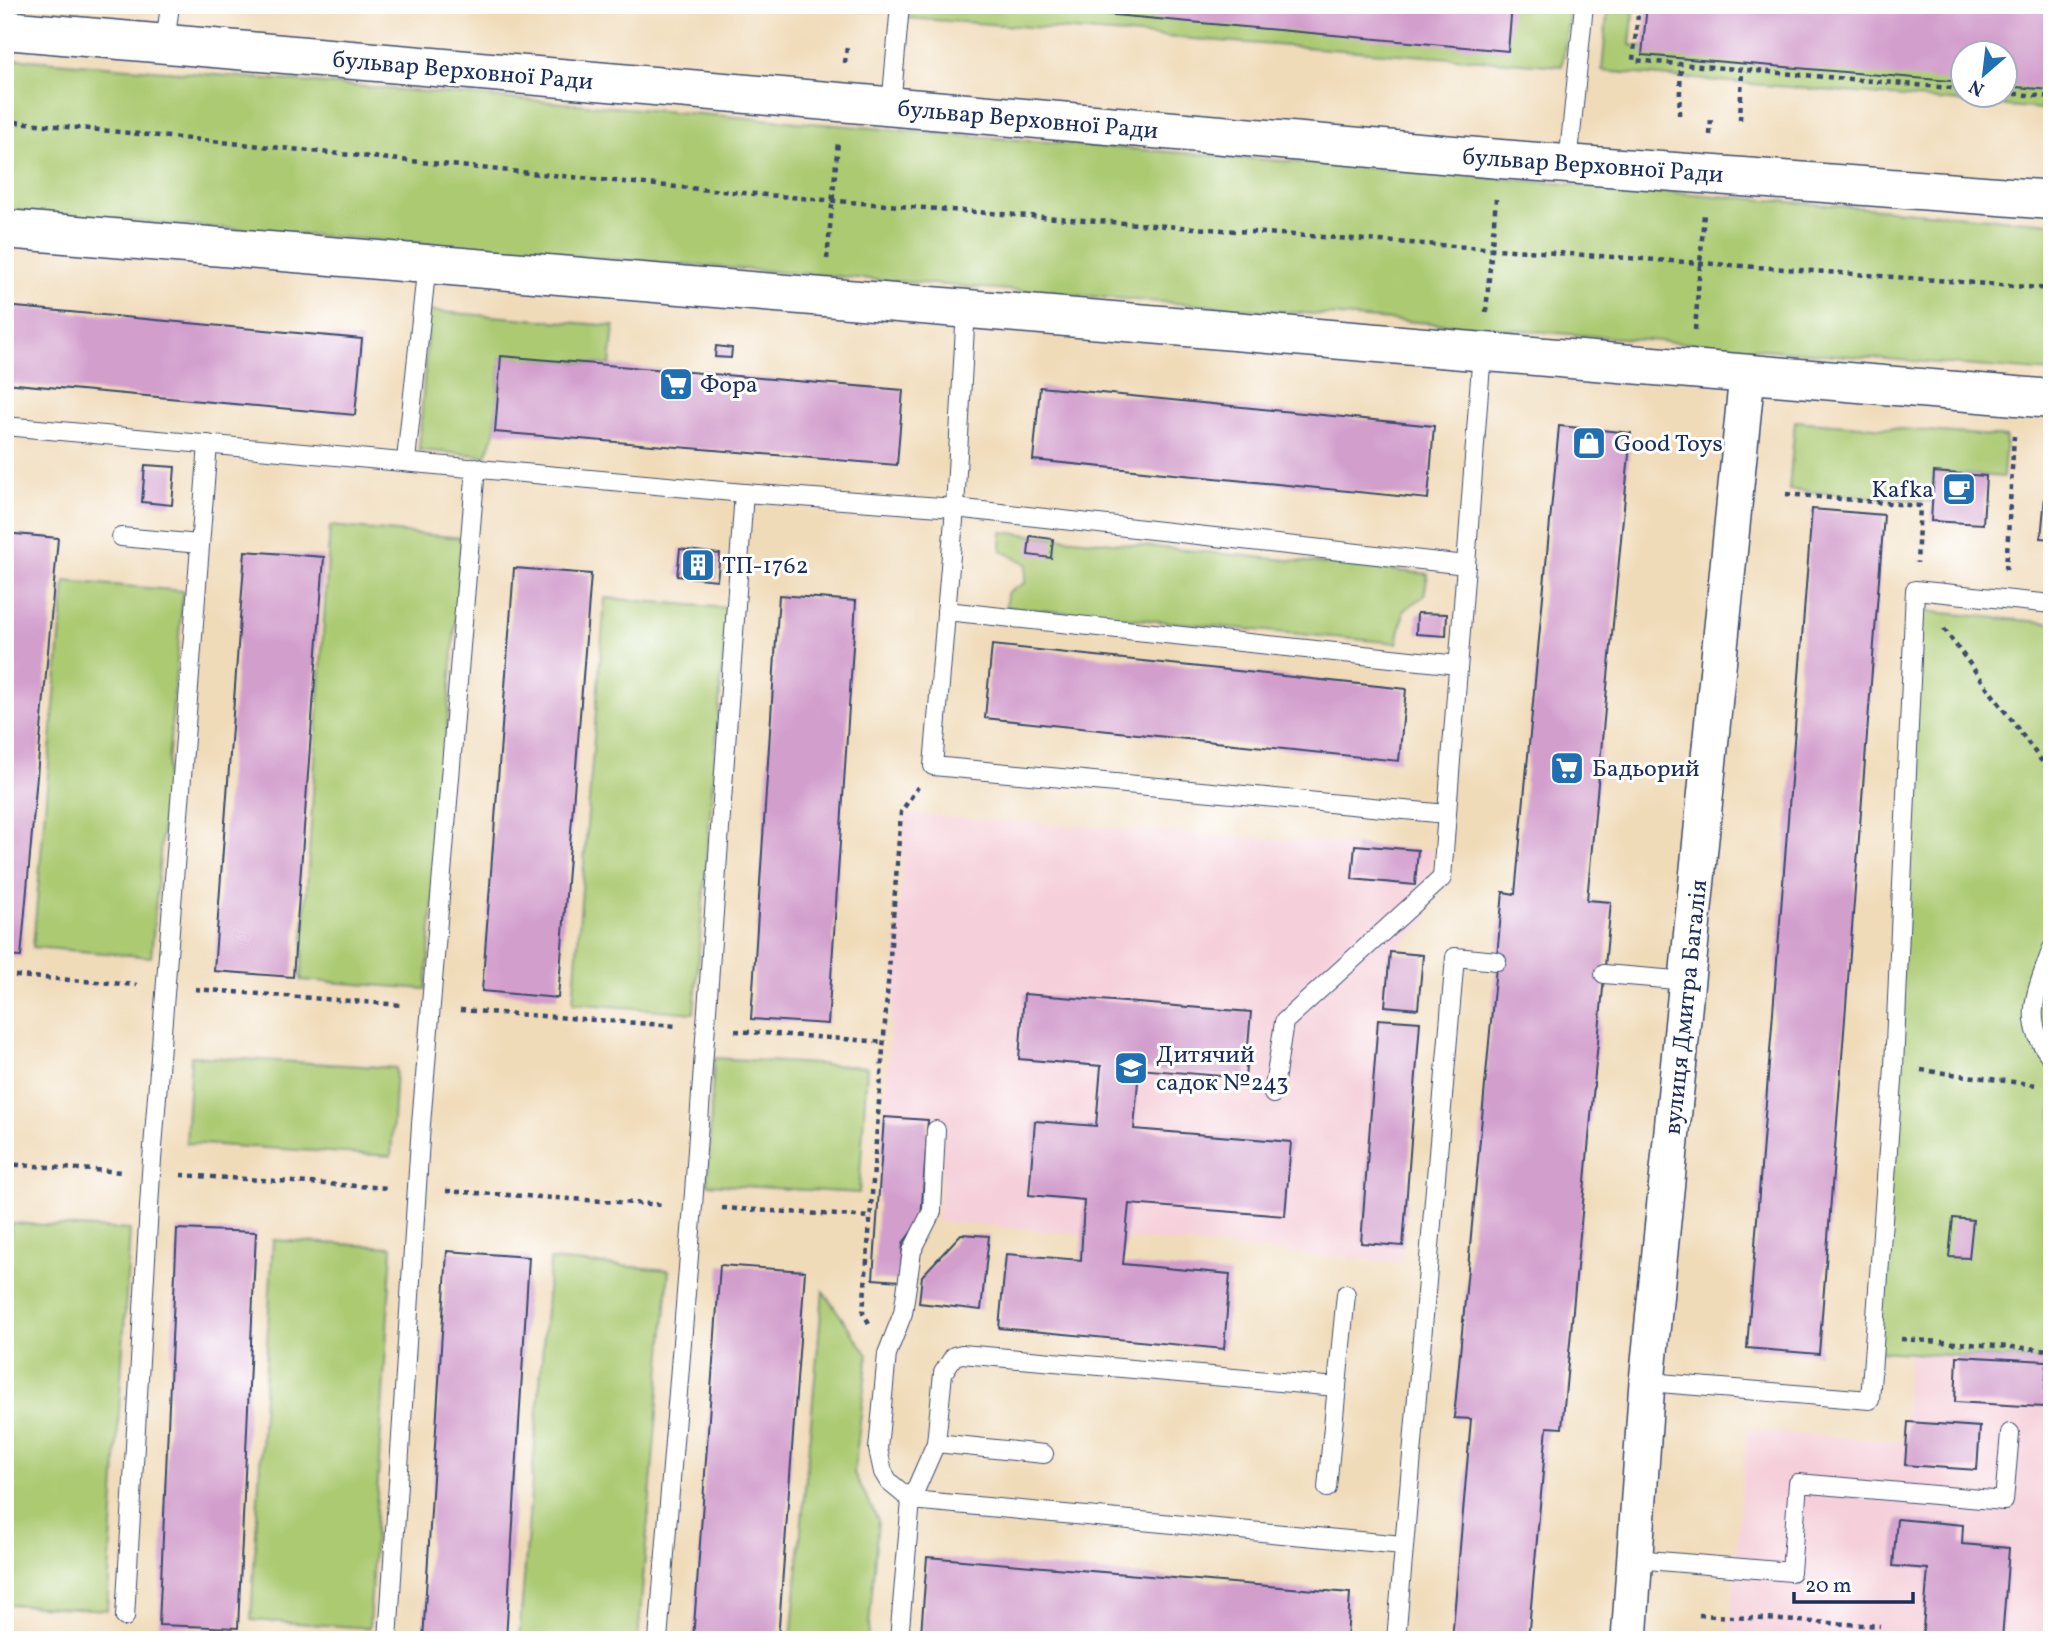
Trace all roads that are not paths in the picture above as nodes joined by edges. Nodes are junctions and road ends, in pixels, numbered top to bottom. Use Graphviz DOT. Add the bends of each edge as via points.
graph roads {
  1 [pos="170,5"];
  2 [pos="900,5"];
  3 [pos="1584,5"];
  4 [pos="5,30"];
  5 [pos="165,44"];
  6 [pos="891,107"];
  7 [pos="1568,164"];
  8 [pos="2052,200"];
  9 [pos="5,229"];
  10 [pos="427,263"];
  11 [pos="966,308"];
  12 [pos="1482,351"];
  13 [pos="1747,375"];
  14 [pos="2052,399"];
  15 [pos="5,426"];
  16 [pos="208,444"];
  17 [pos="406,460"];
  18 [pos="476,467"];
  19 [pos="744,493"];
  20 [pos="955,508"];
  21 [pos="121,537"];
  22 [pos="200,544"];
  23 [pos="1466,565"];
  24 [pos="2052,604"];
  25 [pos="946,611"];
  26 [pos="1458,665"];
  27 [pos="1447,814"];
  28 [pos="2052,947"];
  29 [pos="1497,961"];
  30 [pos="1604,974"];
  31 [pos="1688,981"];
  32 [pos="2052,1058"];
  33 [pos="1273,1094"];
  34 [pos="936,1130"];
  35 [pos="1346,1294"];
  36 [pos="1647,1382"];
  37 [pos="1337,1387"];
  38 [pos="2011,1433"];
  39 [pos="936,1443"];
  40 [pos="1044,1454"];
  41 [pos="1327,1488"];
  42 [pos="911,1500"];
  43 [pos="1403,1545"];
  44 [pos="1634,1559"];
  45 [pos="125,1617"];
  46 [pos="388,1640"];
  47 [pos="657,1640"];
  48 [pos="899,1640"];
  49 [pos="1396,1640"];
  50 [pos="1629,1640"];
  1 -- 5 [label="lane"];
  2 -- 6 [label="lane"];
  3 -- 7 [label="lane"];
  4 -- 5 [label="street, бульвар Верховної Ради"];
  5 -- 6 [label="street, бульвар Верховної Ради"];
  6 -- 7 [label="street, бульвар Верховної Ради"];
  7 -- 8 [label="street, бульвар Верховної Ради"];
  9 -- 10 [label="street"];
  10 -- 11 [label="street"];
  10 -- 17 [label="lane"];
  11 -- 12 [label="street"];
  11 -- 20 [label="lane"];
  12 -- 13 [label="street"];
  12 -- 23 [label="lane"];
  13 -- 14 [label="street"];
  13 -- 31 [label="street, вулиця Дмитра Багалія"];
  15 -- 16 [label="lane"];
  16 -- 17 [label="lane"];
  16 -- 22 [label="lane"];
  17 -- 18 [label="lane"];
  18 -- 19 [label="lane"];
  18 -- 46 [label="lane" via="421,1124"];
  19 -- 20 [label="lane"];
  19 -- 47 [label="lane"];
  20 -- 23 [label="lane"];
  20 -- 25 [label="lane"];
  21 -- 22 [label="lane"];
  22 -- 45 [label="lane" via="151,1174"];
  23 -- 26 [label="lane"];
  24 -- 36 [label="lane" via="1915,590 1894,1067 1870,1400"];
  25 -- 26 [label="lane"];
  25 -- 27 [label="lane" via="933,766"];
  26 -- 27 [label="lane"];
  27 -- 33 [label="lane" via="1442,878 1283,1023"];
  28 -- 32 [label="lane" via="2033,1016 2034,1032"];
  29 -- 43 [label="lane" via="1455,957"];
  30 -- 31 [label="lane"];
  31 -- 36 [label="street, вулиця Дмитра Багалія"];
  34 -- 42 [label="lane" via="932,1211 912,1251 903,1313 887,1354 879,1460 889,1482"];
  35 -- 37 [label="lane"];
  36 -- 44 [label="street, вулиця Дмитра Багалія"];
  37 -- 39 [label="lane" via="962,1354 947,1362 943,1373"];
  37 -- 41 [label="lane"];
  38 -- 44 [label="lane" via="2004,1501 1798,1483 1791,1572"];
  39 -- 40 [label="lane"];
  39 -- 42 [label="lane"];
  42 -- 43 [label="lane"];
  42 -- 48 [label="lane"];
  43 -- 49 [label="lane"];
  44 -- 50 [label="street, вулиця Дмитра Багалія"];
}
